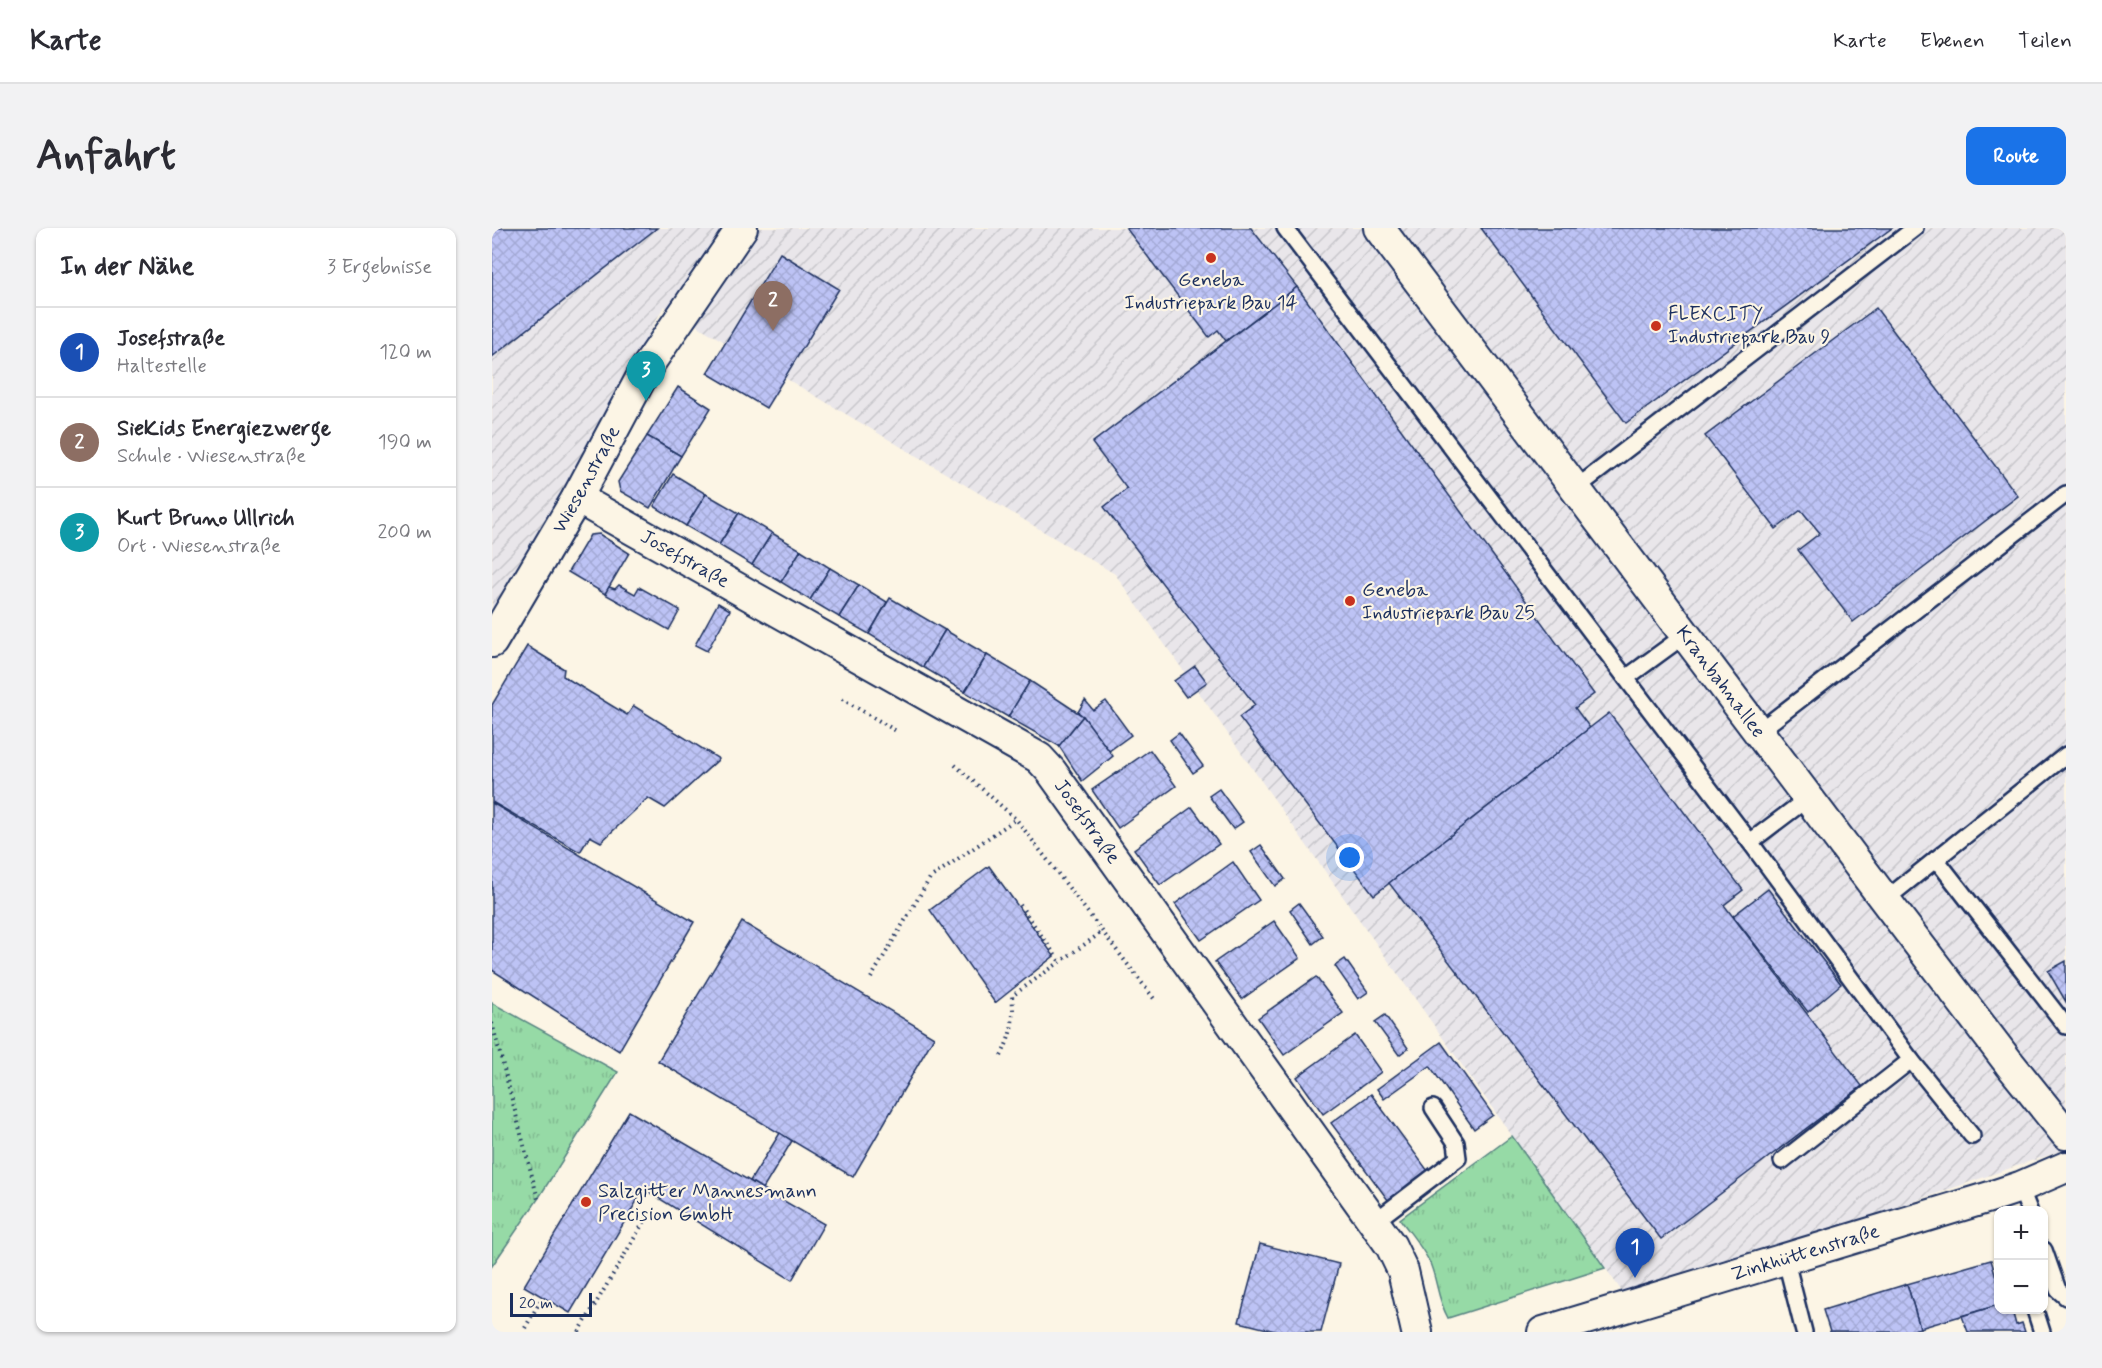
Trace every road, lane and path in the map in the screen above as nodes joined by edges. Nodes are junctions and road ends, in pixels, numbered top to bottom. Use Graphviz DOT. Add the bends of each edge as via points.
graph roads {
  1 [pos="742,228"];
  2 [pos="1285,228"];
  3 [pos="1379,228"];
  4 [pos="1916,228"];
  5 [pos="1575,489"];
  6 [pos="2066,494"];
  7 [pos="577,498"];
  8 [pos="1685,635"];
  9 [pos="492,642"];
  10 [pos="1626,678"];
  11 [pos="842,699"];
  12 [pos="898,732"];
  13 [pos="1758,732"];
  14 [pos="2066,755"];
  15 [pos="955,765"];
  16 [pos="1808,798"];
  17 [pos="1016,819"];
  18 [pos="1750,842"];
  19 [pos="1936,859"];
  20 [pos="1885,900"];
  21 [pos="1020,904"];
  22 [pos="1102,932"];
  23 [pos="1060,962"];
  24 [pos="871,978"];
  25 [pos="1155,1000"];
  26 [pos="492,1023"];
  27 [pos="2066,1026"];
  28 [pos="1001,1056"];
  29 [pos="1911,1060"];
  30 [pos="1433,1108"];
  31 [pos="2066,1134"];
  32 [pos="1972,1136"];
  33 [pos="1782,1161"];
  34 [pos="2066,1167"];
  35 [pos="538,1199"];
  36 [pos="2010,1201"];
  37 [pos="652,1208"];
  38 [pos="1374,1222"];
  39 [pos="1785,1257"];
  40 [pos="2047,1260"];
  41 [pos="2066,1297"];
  42 [pos="541,1299"];
  43 [pos="2036,1314"];
  44 [pos="525,1328"];
  45 [pos="579,1332"];
  46 [pos="1417,1332"];
  47 [pos="1543,1332"];
  48 [pos="1804,1332"];
  49 [pos="2042,1332"];
  1 -- 7 [label="street, Wiesenstraße" via="647,368"];
  2 -- 10 [label="lane"];
  3 -- 5 [label="street, Kranbahnallee"];
  4 -- 5 [label="lane"];
  5 -- 8 [label="street, Kranbahnallee"];
  6 -- 13 [label="lane"];
  7 -- 9 [label="street, Wiesenstraße"];
  7 -- 38 [label="street, Josefstraße" via="1039,758"];
  8 -- 10 [label="lane"];
  8 -- 13 [label="street, Kranbahnallee"];
  10 -- 18 [label="lane"];
  11 -- 12 [label="path"];
  13 -- 16 [label="street, Kranbahnallee"];
  14 -- 19 [label="lane"];
  15 -- 17 [label="path"];
  16 -- 18 [label="lane"];
  16 -- 20 [label="street, Kranbahnallee"];
  17 -- 22 [label="path"];
  17 -- 24 [label="path" via="930,878"];
  18 -- 29 [label="lane"];
  19 -- 20 [label="lane"];
  19 -- 27 [label="lane"];
  20 -- 31 [label="street, Kranbahnallee"];
  21 -- 23 [label="path"];
  22 -- 23 [label="path"];
  22 -- 25 [label="path"];
  23 -- 28 [label="path" via="1012,996 1011,1032"];
  26 -- 35 [label="path"];
  29 -- 32 [label="lane"];
  29 -- 33 [label="lane"];
  30 -- 38 [label="lane" via="1456,1143 1458,1158"];
  34 -- 36 [label="street, Zinkhüttenstraße"];
  36 -- 39 [label="street, Zinkhüttenstraße"];
  37 -- 45 [label="path"];
  38 -- 46 [label="street, Josefstraße" via="1403,1271"];
  39 -- 47 [label="street, Zinkhüttenstraße"];
  39 -- 48 [label="lane"];
  40 -- 41 [label="lane" via="2058,1290"];
  42 -- 44 [label="path"];
  43 -- 49 [label="lane"];
}
